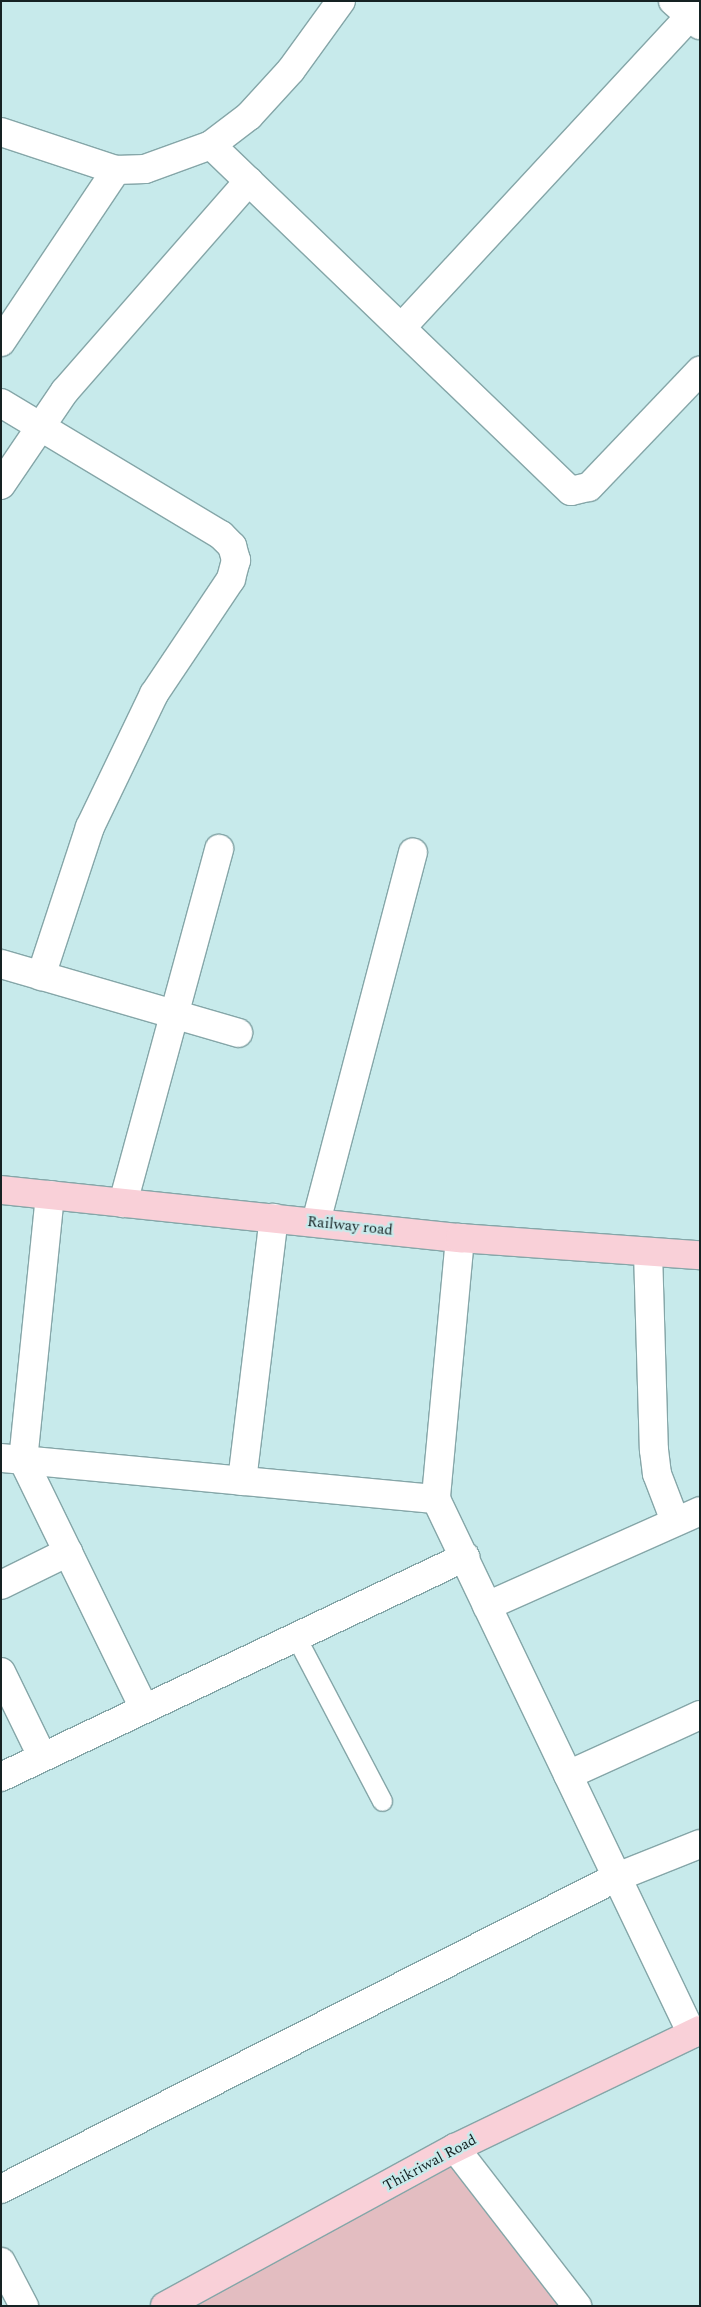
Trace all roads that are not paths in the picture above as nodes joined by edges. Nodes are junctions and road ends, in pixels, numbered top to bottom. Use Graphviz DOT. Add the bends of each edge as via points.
graph roads {
  1 [pos="341,1"];
  2 [pos="691,12"];
  3 [pos="1,132"];
  4 [pos="211,145"];
  5 [pos="116,170"];
  6 [pos="249,181"];
  7 [pos="402,327"];
  8 [pos="1,342"];
  9 [pos="700,371"];
  10 [pos="1,403"];
  11 [pos="42,424"];
  12 [pos="1,485"];
  13 [pos="219,849"];
  14 [pos="413,854"];
  15 [pos="1,964"];
  16 [pos="41,976"];
  17 [pos="172,1014"];
  18 [pos="238,1033"];
  19 [pos="1,1190"];
  20 [pos="50,1195"];
  21 [pos="123,1203"];
  22 [pos="274,1218"];
  23 [pos="316,1222"];
  24 [pos="460,1238"];
  25 [pos="648,1252"];
  26 [pos="700,1255"];
  27 [pos="12,1459"];
  28 [pos="242,1481"];
  29 [pos="436,1499"];
  30 [pos="700,1511"];
  31 [pos="675,1522"];
  32 [pos="68,1552"];
  33 [pos="465,1557"];
  34 [pos="1,1585"];
  35 [pos="488,1606"];
  36 [pos="296,1637"];
  37 [pos="1,1672"];
  38 [pos="144,1708"];
  39 [pos="700,1715"];
  40 [pos="42,1756"];
  41 [pos="568,1775"];
  42 [pos="1,1778"];
  43 [pos="382,1801"];
  44 [pos="700,1844"];
  45 [pos="617,1877"];
  46 [pos="696,2032"];
  47 [pos="455,2148"];
  48 [pos="1,2189"];
  49 [pos="1,2262"];
  50 [pos="24,2306"];
  51 [pos="165,2306"];
  52 [pos="577,2306"];
  1 -- 4 [label="street" via="291,70 248,116"];
  2 -- 7 [label="street"];
  3 -- 5 [label="street"];
  4 -- 5 [label="street" via="145,169"];
  4 -- 6 [label="street"];
  5 -- 8 [label="street"];
  6 -- 7 [label="street"];
  6 -- 11 [label="street" via="129,312"];
  7 -- 9 [label="street" via="562,484 581,492"];
  10 -- 11 [label="street"];
  11 -- 12 [label="street"];
  11 -- 16 [label="street" via="221,535 232,546 236,560 231,579 154,694 90,827"];
  13 -- 17 [label="street"];
  14 -- 23 [label="street"];
  15 -- 16 [label="street"];
  16 -- 17 [label="street"];
  17 -- 18 [label="street"];
  17 -- 21 [label="street"];
  19 -- 20 [label="main road, Railway road"];
  20 -- 21 [label="main road, Railway road"];
  20 -- 27 [label="street"];
  21 -- 22 [label="main road, Railway road"];
  22 -- 23 [label="main road, Railway road"];
  22 -- 28 [label="street"];
  23 -- 24 [label="main road, Railway road"];
  24 -- 25 [label="main road, Railway road"];
  24 -- 29 [label="street"];
  25 -- 26 [label="main road, Railway road"];
  25 -- 31 [label="street" via="655,1458"];
  27 -- 28 [label="street"];
  27 -- 32 [label="street"];
  28 -- 29 [label="street"];
  29 -- 33 [label="street"];
  30 -- 31 [label="street"];
  31 -- 35 [label="street"];
  32 -- 34 [label="street"];
  32 -- 38 [label="street"];
  33 -- 35 [label="street"];
  33 -- 36 [label="street"];
  35 -- 41 [label="street"];
  36 -- 38 [label="street"];
  36 -- 43 [label="lane"];
  37 -- 40 [label="street"];
  38 -- 40 [label="street"];
  39 -- 41 [label="street"];
  40 -- 42 [label="street"];
  41 -- 45 [label="street"];
  44 -- 45 [label="street"];
  45 -- 46 [label="street"];
  45 -- 48 [label="street"];
  46 -- 47 [label="main road, Thikriwal Road"];
  47 -- 51 [label="main road, Thikriwal Road"];
  47 -- 52 [label="street"];
  49 -- 50 [label="street"];
}
